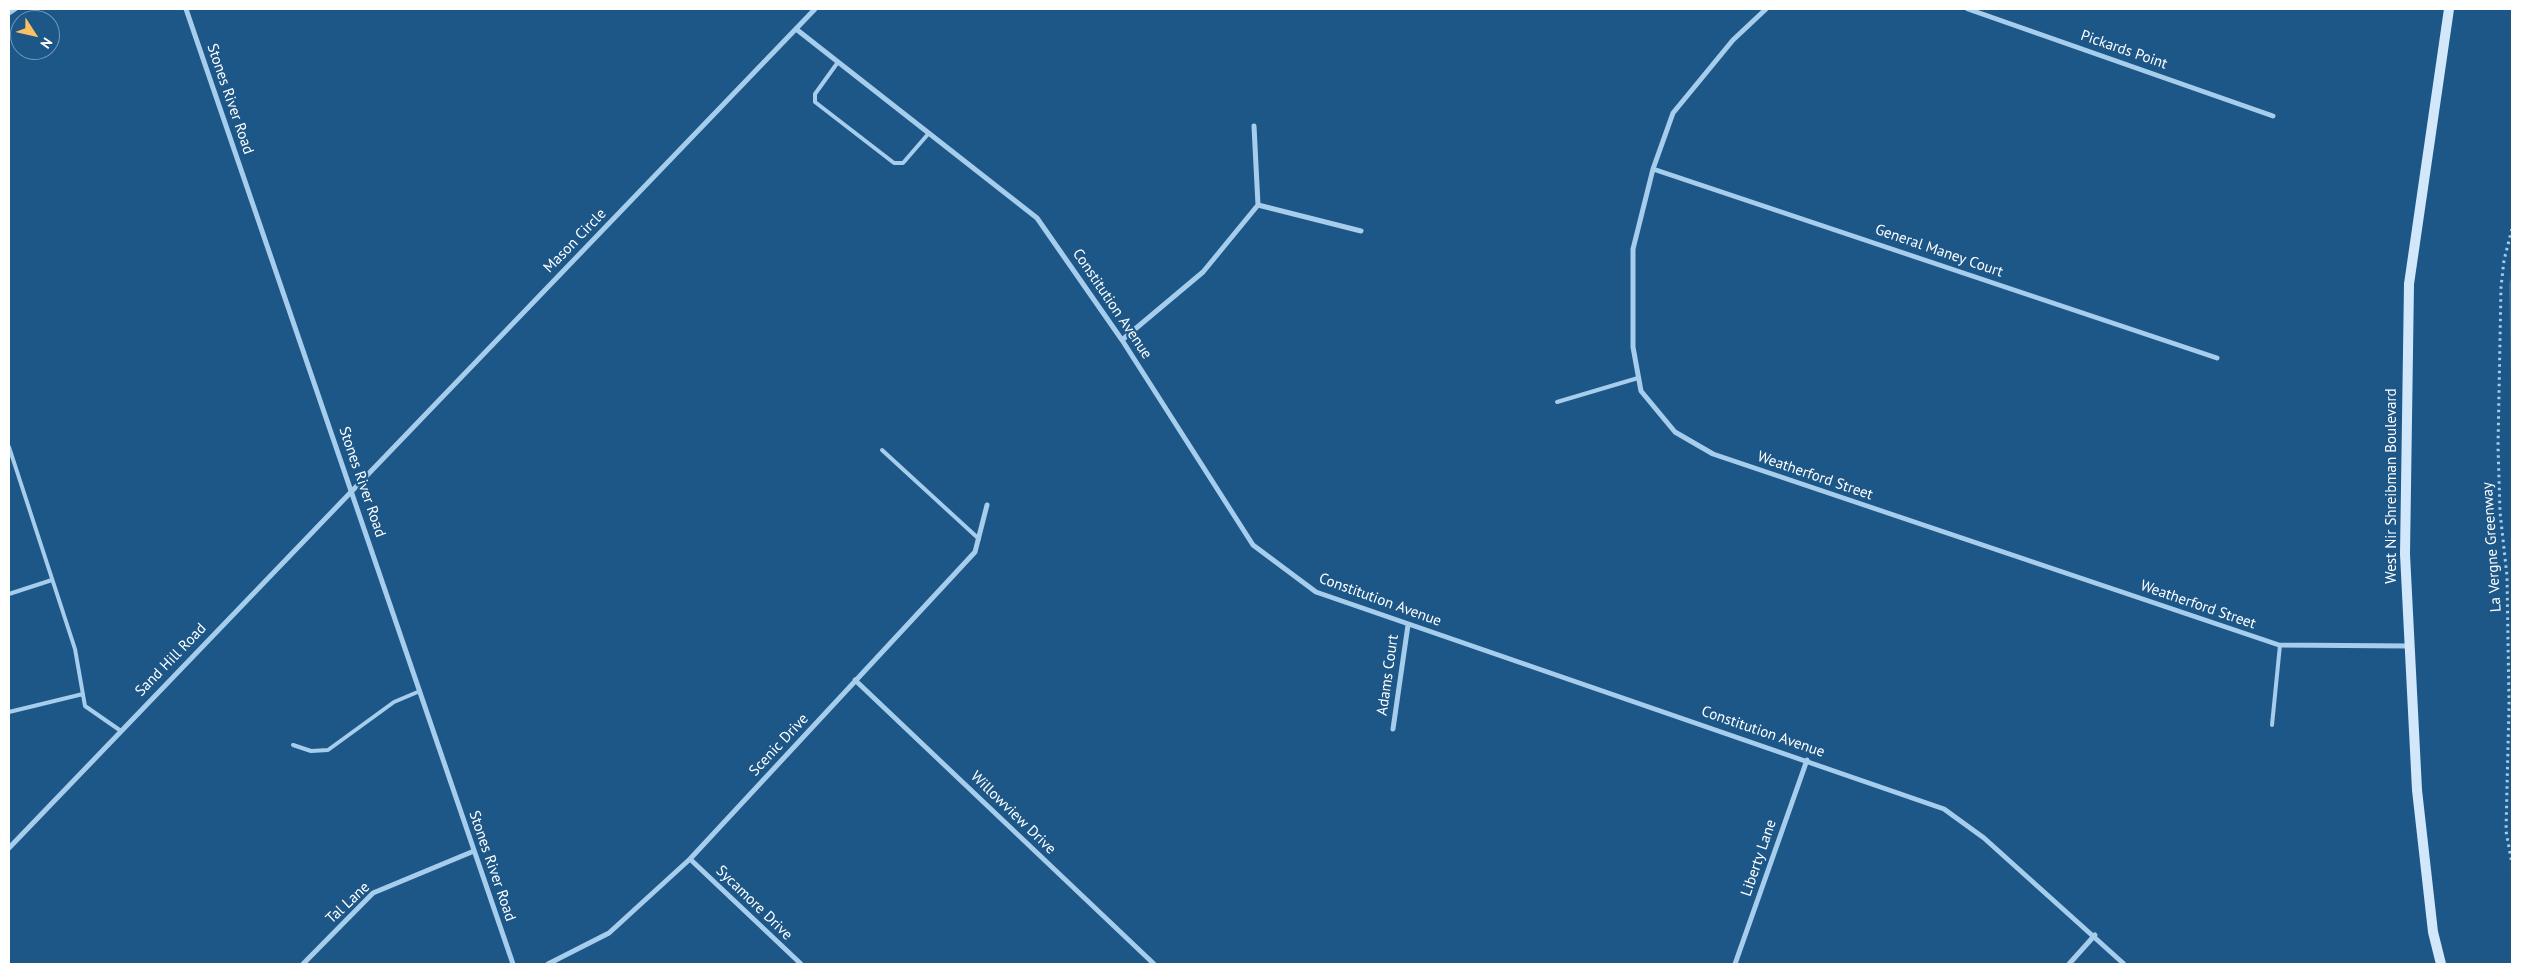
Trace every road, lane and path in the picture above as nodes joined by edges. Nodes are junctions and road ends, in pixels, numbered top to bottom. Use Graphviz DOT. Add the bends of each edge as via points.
graph roads {
  1 [pos="15,9"];
  2 [pos="186,9"];
  3 [pos="815,9"];
  4 [pos="1766,9"];
  5 [pos="1968,9"];
  6 [pos="2449,9"];
  7 [pos="9,13"];
  8 [pos="796,29"];
  9 [pos="838,62"];
  10 [pos="2273,116"];
  11 [pos="1254,126"];
  12 [pos="929,133"];
  13 [pos="1654,169"];
  14 [pos="1258,205"];
  15 [pos="2512,228"];
  16 [pos="1361,231"];
  17 [pos="1122,340"];
  18 [pos="2217,358"];
  19 [pos="1638,378"];
  20 [pos="1557,402"];
  21 [pos="9,447"];
  22 [pos="882,450"];
  23 [pos="352,490"];
  24 [pos="988,505"];
  25 [pos="978,539"];
  26 [pos="52,580"];
  27 [pos="9,594"];
  28 [pos="1408,625"];
  29 [pos="2280,645"];
  30 [pos="2410,646"];
  31 [pos="855,680"];
  32 [pos="420,691"];
  33 [pos="83,694"];
  34 [pos="9,712"];
  35 [pos="2272,725"];
  36 [pos="1393,729"];
  37 [pos="121,731"];
  38 [pos="292,745"];
  39 [pos="1807,760"];
  40 [pos="9,848"];
  41 [pos="474,851"];
  42 [pos="690,859"];
  43 [pos="2512,864"];
  44 [pos="2095,935"];
  45 [pos="303,964"];
  46 [pos="513,964"];
  47 [pos="548,964"];
  48 [pos="801,964"];
  49 [pos="1154,964"];
  50 [pos="1735,964"];
  51 [pos="2069,964"];
  52 [pos="2124,964"];
  53 [pos="2441,964"];
  1 -- 7 [label="street"];
  2 -- 23 [label="street, Stones River Road"];
  3 -- 8 [label="street, Mason Circle"];
  4 -- 13 [label="street, Weatherford Street" via="1733,40 1673,113"];
  5 -- 10 [label="street, Pickards Point"];
  6 -- 30 [label="main road, West Nir Shreibman Boulevard" via="2409,284 2405,554"];
  8 -- 9 [label="street, Constitution Avenue"];
  8 -- 23 [label="street, Mason Circle"];
  9 -- 12 [label="street, Constitution Avenue"];
  9 -- 12 [label="lane" via="815,94 815,102 894,163 903,163"];
  11 -- 14 [label="street"];
  12 -- 17 [label="street, Constitution Avenue" via="1037,218"];
  13 -- 18 [label="street, General Maney Court"];
  13 -- 19 [label="street, Weatherford Street" via="1633,249 1633,347"];
  14 -- 16 [label="street"];
  14 -- 17 [label="street" via="1203,272"];
  15 -- 43 [label="path, La Vergne Greenway" via="2501,287 2498,446 2507,586 2506,831"];
  17 -- 28 [label="street, Constitution Avenue" via="1253,545 1316,592"];
  19 -- 20 [label="lane"];
  19 -- 29 [label="street, Weatherford Street" via="1641,391 1675,432 1713,454"];
  21 -- 26 [label="lane"];
  22 -- 25 [label="lane"];
  23 -- 32 [label="street, Stones River Road"];
  23 -- 37 [label="street, Sand Hill Road"];
  24 -- 25 [label="street, Scenic Drive"];
  25 -- 31 [label="street, Scenic Drive" via="975,552"];
  26 -- 27 [label="lane"];
  26 -- 33 [label="lane" via="74,649"];
  28 -- 36 [label="street, Adams Court"];
  28 -- 39 [label="street, Constitution Avenue"];
  29 -- 30 [label="street, Weatherford Street"];
  29 -- 35 [label="lane"];
  30 -- 53 [label="main road, West Nir Shreibman Boulevard" via="2417,790 2434,932"];
  31 -- 42 [label="street, Scenic Drive"];
  31 -- 49 [label="street, Willowview Drive"];
  32 -- 38 [label="lane" via="394,702 328,750 311,751"];
  32 -- 41 [label="street, Stones River Road"];
  33 -- 34 [label="lane"];
  33 -- 37 [label="lane" via="85,706"];
  37 -- 40 [label="street, Sand Hill Road"];
  39 -- 44 [label="street, Constitution Avenue" via="1944,809 1984,838"];
  39 -- 50 [label="street, Liberty Lane"];
  41 -- 45 [label="street, Tal Lane" via="373,893"];
  41 -- 46 [label="street, Stones River Road"];
  42 -- 47 [label="street, Scenic Drive" via="609,933"];
  42 -- 48 [label="street, Sycamore Drive"];
  44 -- 51 [label="street"];
  44 -- 52 [label="street, Constitution Avenue"];
}
